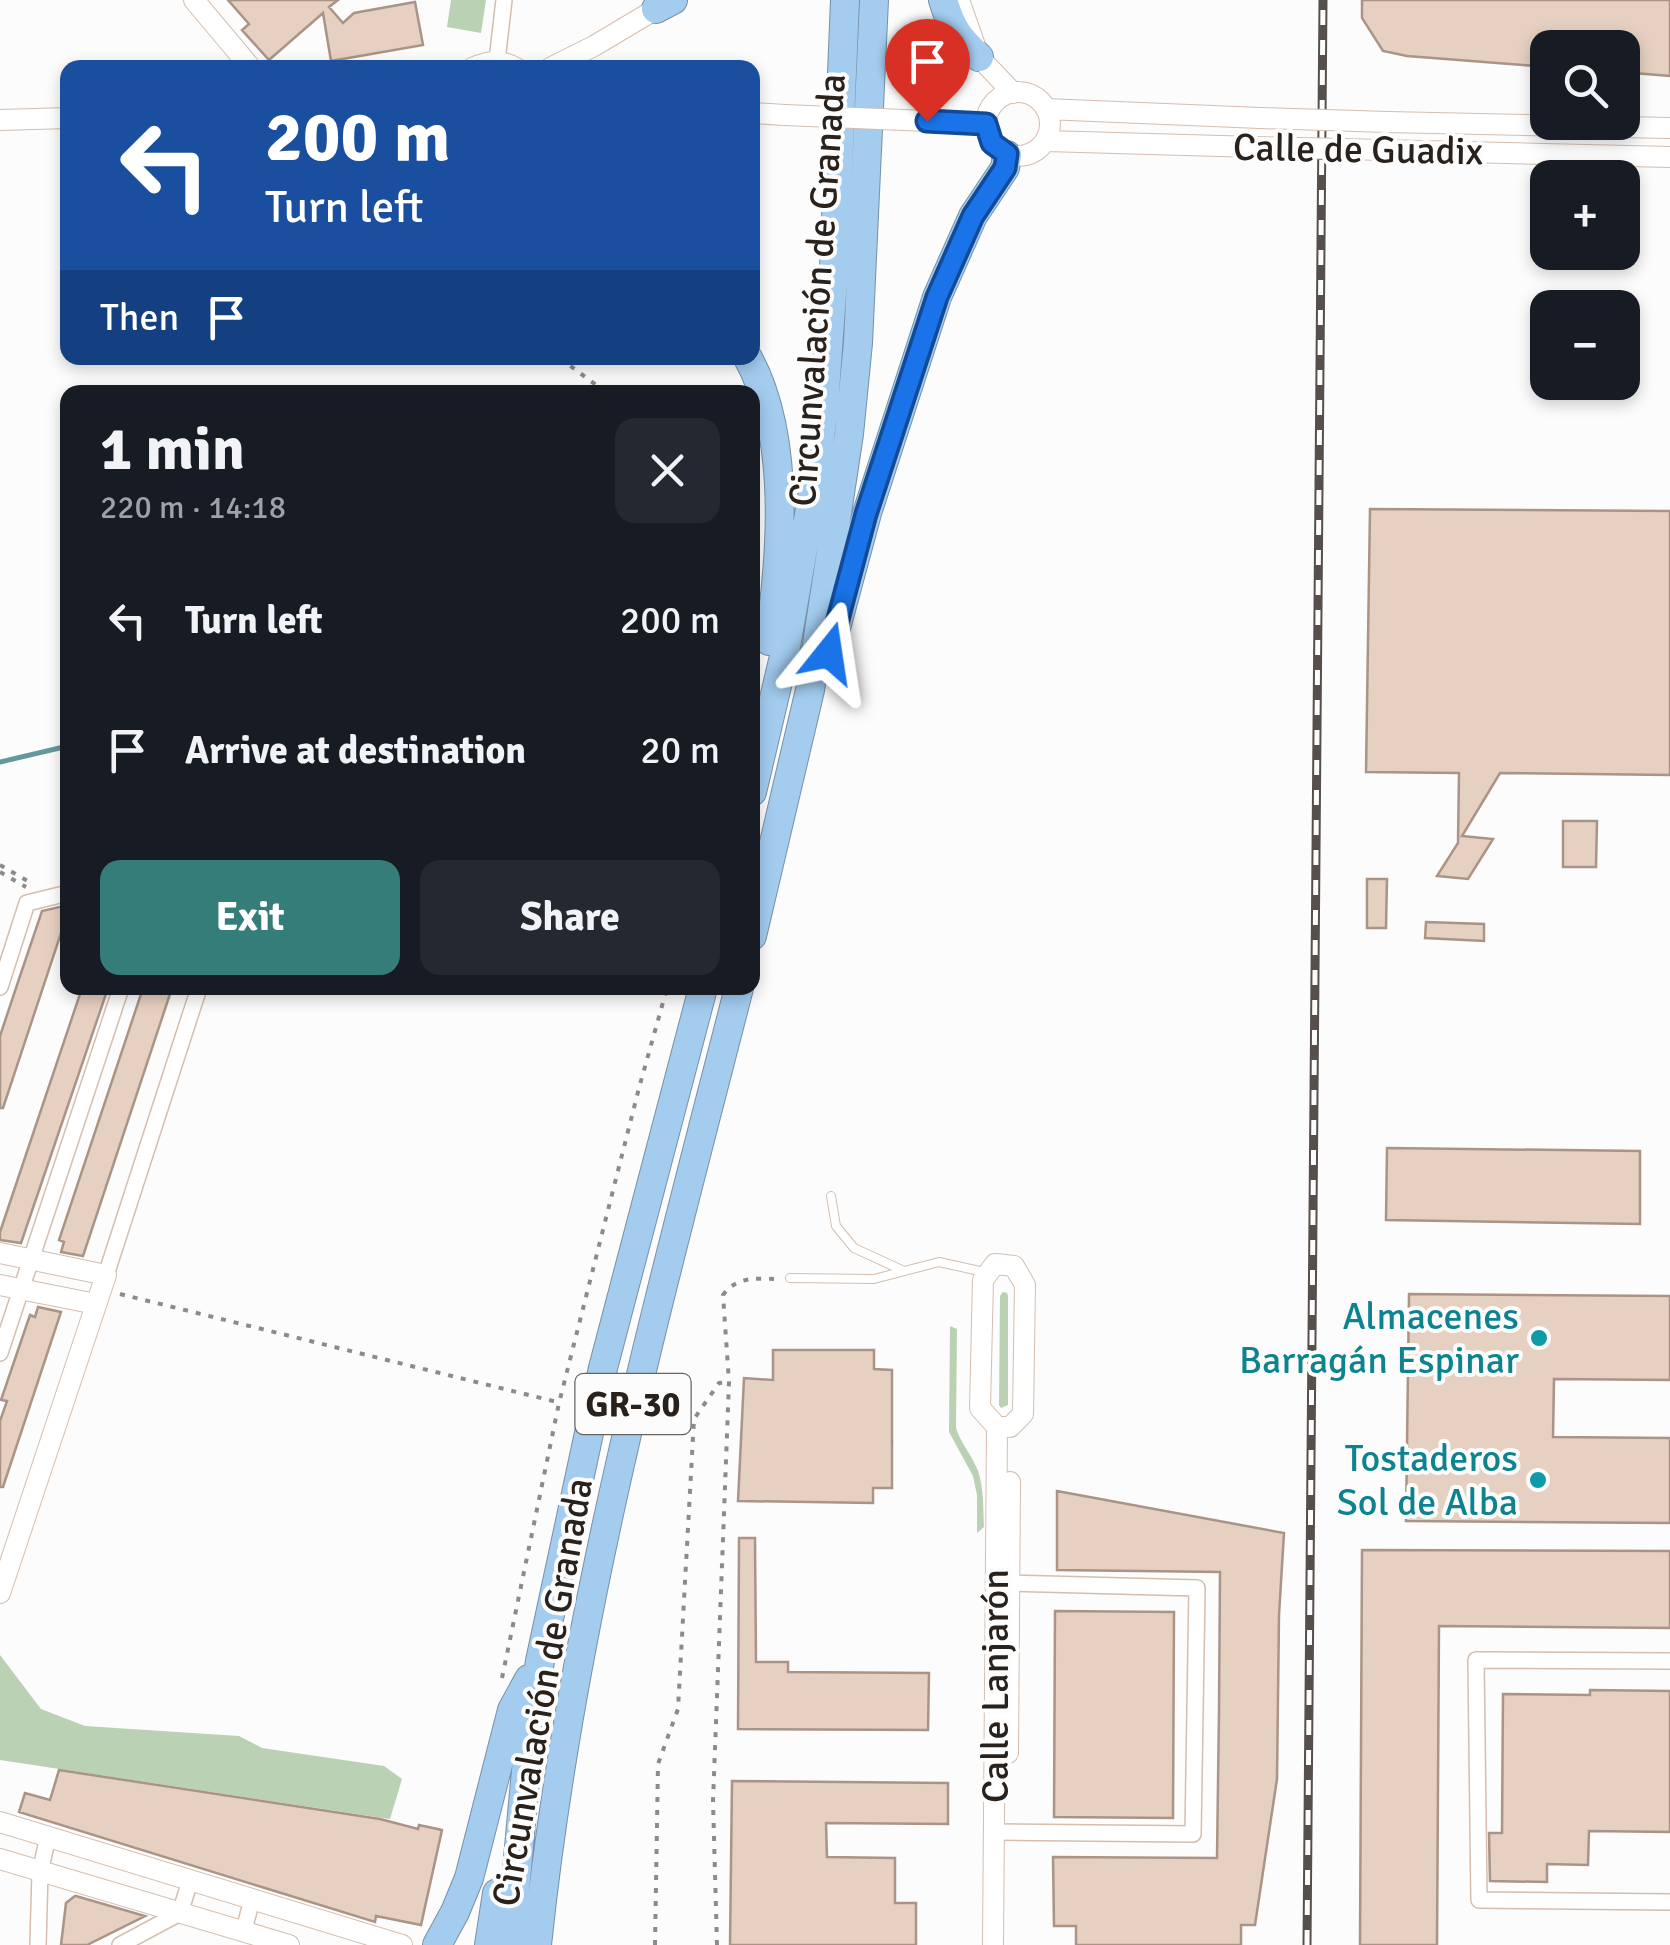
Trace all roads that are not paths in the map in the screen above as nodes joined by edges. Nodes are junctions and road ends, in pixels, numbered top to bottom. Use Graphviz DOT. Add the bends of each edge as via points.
graph roads {
  1 [pos="194,0"];
  2 [pos="504,0"];
  3 [pos="845,0"];
  4 [pos="874,0"];
  5 [pos="943,0"];
  6 [pos="959,0"];
  7 [pos="664,3"];
  8 [pos="979,57"];
  9 [pos="244,60"];
  10 [pos="506,60"];
  11 [pos="566,60"];
  12 [pos="1012,93"];
  13 [pos="1046,109"];
  14 [pos="760,113"];
  15 [pos="60,118"];
  16 [pos="0,120"];
  17 [pos="986,124"];
  18 [pos="1670,128"];
  19 [pos="1046,141"];
  20 [pos="1007,154"];
  21 [pos="1670,157"];
  22 [pos="760,392"];
  23 [pos="760,685"];
  24 [pos="810,690"];
  25 [pos="760,758"];
  26 [pos="60,894"];
  27 [pos="760,902"];
  28 [pos="0,987"];
  29 [pos="119,995"];
  30 [pos="198,995"];
  31 [pos="701,995"];
  32 [pos="737,995"];
  33 [pos="831,1196"];
  34 [pos="0,1252"];
  35 [pos="32,1259"];
  36 [pos="904,1271"];
  37 [pos="988,1273"];
  38 [pos="790,1278"];
  39 [pos="0,1285"];
  40 [pos="22,1289"];
  41 [pos="101,1289"];
  42 [pos="0,1353"];
  43 [pos="1003,1427"];
  44 [pos="3,1574"];
  45 [pos="1010,1583"];
  46 [pos="540,1661"];
  47 [pos="1670,1661"];
  48 [pos="526,1766"];
  49 [pos="0,1822"];
  50 [pos="550,1825"];
  51 [pos="1001,1832"];
  52 [pos="48,1837"];
  53 [pos="0,1860"];
  54 [pos="40,1872"];
  55 [pos="190,1881"];
  56 [pos="252,1900"];
  57 [pos="1670,1902"];
  58 [pos="180,1913"];
  59 [pos="243,1932"];
  60 [pos="38,1945"];
  61 [pos="120,1945"];
  62 [pos="290,1945"];
  63 [pos="402,1945"];
  64 [pos="438,1945"];
  65 [pos="490,1945"];
  66 [pos="510,1945"];
  67 [pos="537,1945"];
  68 [pos="554,1945"];
  69 [pos="993,1945"];
  70 [pos="1007,1945"];
  1 -- 9 [label="street"];
  2 -- 10 [label="street"];
  3 -- 25 [label="highway, Circunvalación de Granada" via="824,406 785,652"];
  4 -- 24 [label="highway, Circunvalación de Granada" via="858,344"];
  5 -- 8 [label="highway" via="952,28"];
  6 -- 8 [label="street"];
  7 -- 11 [label="street"];
  8 -- 12 [label="street"];
  12 -- 13 [label="street" via="1032,95"];
  12 -- 17 [label="street" via="990,107"];
  13 -- 18 [label="street, Calle de Guadix, bridge"];
  13 -- 19 [label="street"];
  14 -- 17 [label="street, bridge"];
  15 -- 16 [label="street"];
  17 -- 20 [label="street" via="992,143"];
  19 -- 20 [label="street" via="1033,153"];
  19 -- 21 [label="street, Calle de Guadix, bridge"];
  20 -- 24 [label="highway" via="937,297 829,653"];
  22 -- 23 [label="highway" via="778,464 774,609"];
  24 -- 27 [label="highway, Circunvalación de Granada"];
  26 -- 28 [label="street" via="36,898"];
  29 -- 35 [label="street"];
  30 -- 41 [label="street"];
  31 -- 46 [label="highway, Circunvalación de Granada / GR-30" via="602,1368"];
  32 -- 50 [label="highway, Circunvalación de Granada / GR-30" via="626,1434"];
  33 -- 36 [label="lane" via="836,1226 854,1248"];
  34 -- 35 [label="street"];
  35 -- 40 [label="street"];
  35 -- 41 [label="street"];
  36 -- 37 [label="lane" via="939,1262"];
  36 -- 38 [label="lane" via="874,1279"];
  37 -- 43 [label="street, Calle Lanjarón" via="980,1408"];
  37 -- 43 [label="street, Calle Lanjarón" via="995,1264 1014,1266 1024,1285 1024,1414"];
  39 -- 40 [label="street"];
  40 -- 41 [label="street"];
  40 -- 42 [label="street"];
  41 -- 44 [label="street"];
  43 -- 45 [label="street, Calle Lanjarón"];
  43 -- 51 [label="street, Calle Lanjarón"];
  45 -- 51 [label="street, Calle Lanjarón"];
  45 -- 51 [label="street, Calle Lanjarón" via="1197,1588 1192,1834"];
  46 -- 48 [label="highway, Circunvalación de Granada / GR-30"];
  46 -- 64 [label="highway" via="512,1710 468,1878"];
  47 -- 57 [label="street" via="1476,1660 1479,1900"];
  48 -- 65 [label="highway" via="510,1802"];
  48 -- 66 [label="highway, Circunvalación de Granada / GR-30"];
  49 -- 52 [label="street"];
  50 -- 67 [label="highway, Circunvalación de Granada / GR-30"];
  50 -- 68 [label="highway" via="559,1864"];
  51 -- 69 [label="street, Calle Lanjarón"];
  51 -- 70 [label="street, Calle Lanjarón"];
  52 -- 54 [label="street"];
  52 -- 55 [label="street"];
  53 -- 54 [label="street"];
  54 -- 58 [label="street"];
  54 -- 60 [label="street"];
  55 -- 56 [label="street"];
  55 -- 58 [label="street"];
  56 -- 59 [label="street"];
  56 -- 63 [label="street"];
  58 -- 59 [label="street"];
  58 -- 61 [label="street"];
  59 -- 62 [label="street"];
}
